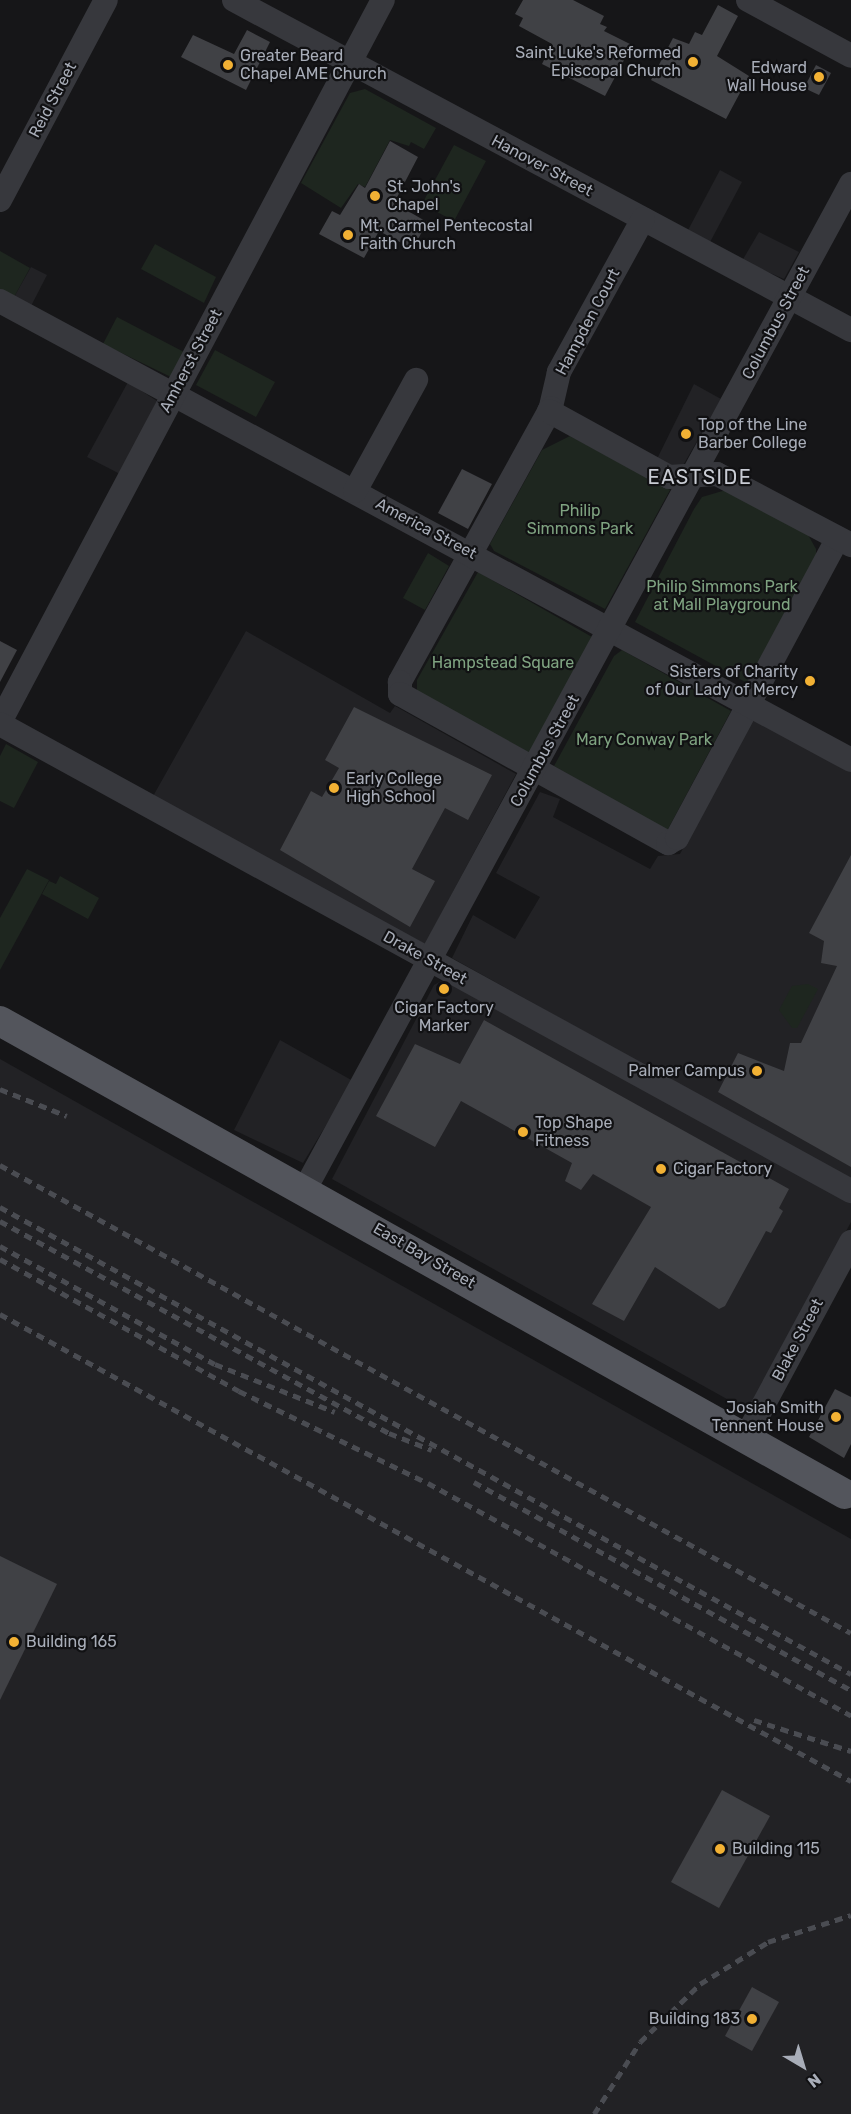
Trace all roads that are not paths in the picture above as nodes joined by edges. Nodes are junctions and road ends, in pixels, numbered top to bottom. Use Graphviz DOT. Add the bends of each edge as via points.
graph roads {
  1 [pos="106,0"];
  2 [pos="234,0"];
  3 [pos="382,0"];
  4 [pos="748,0"];
  5 [pos="851,56"];
  6 [pos="349,63"];
  7 [pos="851,184"];
  8 [pos="0,200"];
  9 [pos="643,219"];
  10 [pos="790,298"];
  11 [pos="0,301"];
  12 [pos="851,330"];
  13 [pos="416,380"];
  14 [pos="174,394"];
  15 [pos="549,411"];
  16 [pos="694,477"];
  17 [pos="355,491"];
  18 [pos="845,542"];
  19 [pos="472,554"];
  20 [pos="612,630"];
  21 [pos="750,705"];
  22 [pos="0,723"];
  23 [pos="851,760"];
  24 [pos="534,772"];
  25 [pos="432,962"];
  26 [pos="0,1021"];
  27 [pos="305,1189"];
  28 [pos="851,1191"];
  29 [pos="851,1242"];
  30 [pos="745,1438"];
  31 [pos="849,1497"];
  1 -- 8 [label="street, Reid Street"];
  2 -- 6 [label="street, Hanover Street"];
  3 -- 6 [label="street, Amherst Street"];
  4 -- 5 [label="street"];
  6 -- 9 [label="street, Hanover Street"];
  6 -- 14 [label="street, Amherst Street"];
  7 -- 10 [label="street, Columbus Street"];
  9 -- 10 [label="street, Hanover Street"];
  9 -- 15 [label="street, Hampden Court" via="559,372"];
  10 -- 12 [label="street, Hanover Street"];
  10 -- 16 [label="street, Columbus Street"];
  11 -- 14 [label="street, America Street"];
  13 -- 17 [label="street"];
  14 -- 17 [label="street, America Street"];
  14 -- 22 [label="street, Amherst Street"];
  15 -- 16 [label="street" via="669,477"];
  15 -- 19 [label="street, Hampden Court"];
  16 -- 18 [label="street" via="717,474"];
  16 -- 20 [label="street, Columbus Street"];
  17 -- 19 [label="street, America Street"];
  18 -- 21 [label="street"];
  19 -- 20 [label="street, America Street"];
  19 -- 24 [label="street, Hampden Court" via="400,682 400,694"];
  20 -- 21 [label="street, America Street"];
  20 -- 24 [label="street, Columbus Street"];
  21 -- 23 [label="street, America Street"];
  21 -- 24 [label="street" via="676,838 668,843"];
  22 -- 25 [label="street, Drake Street"];
  24 -- 25 [label="street, Columbus Street"];
  25 -- 27 [label="street, Columbus Street"];
  25 -- 28 [label="street, Drake Street"];
  26 -- 27 [label="main road, East Bay Street"];
  27 -- 30 [label="main road, East Bay Street"];
  29 -- 30 [label="street, Blake Street"];
  30 -- 31 [label="main road, East Bay Street"];
}
